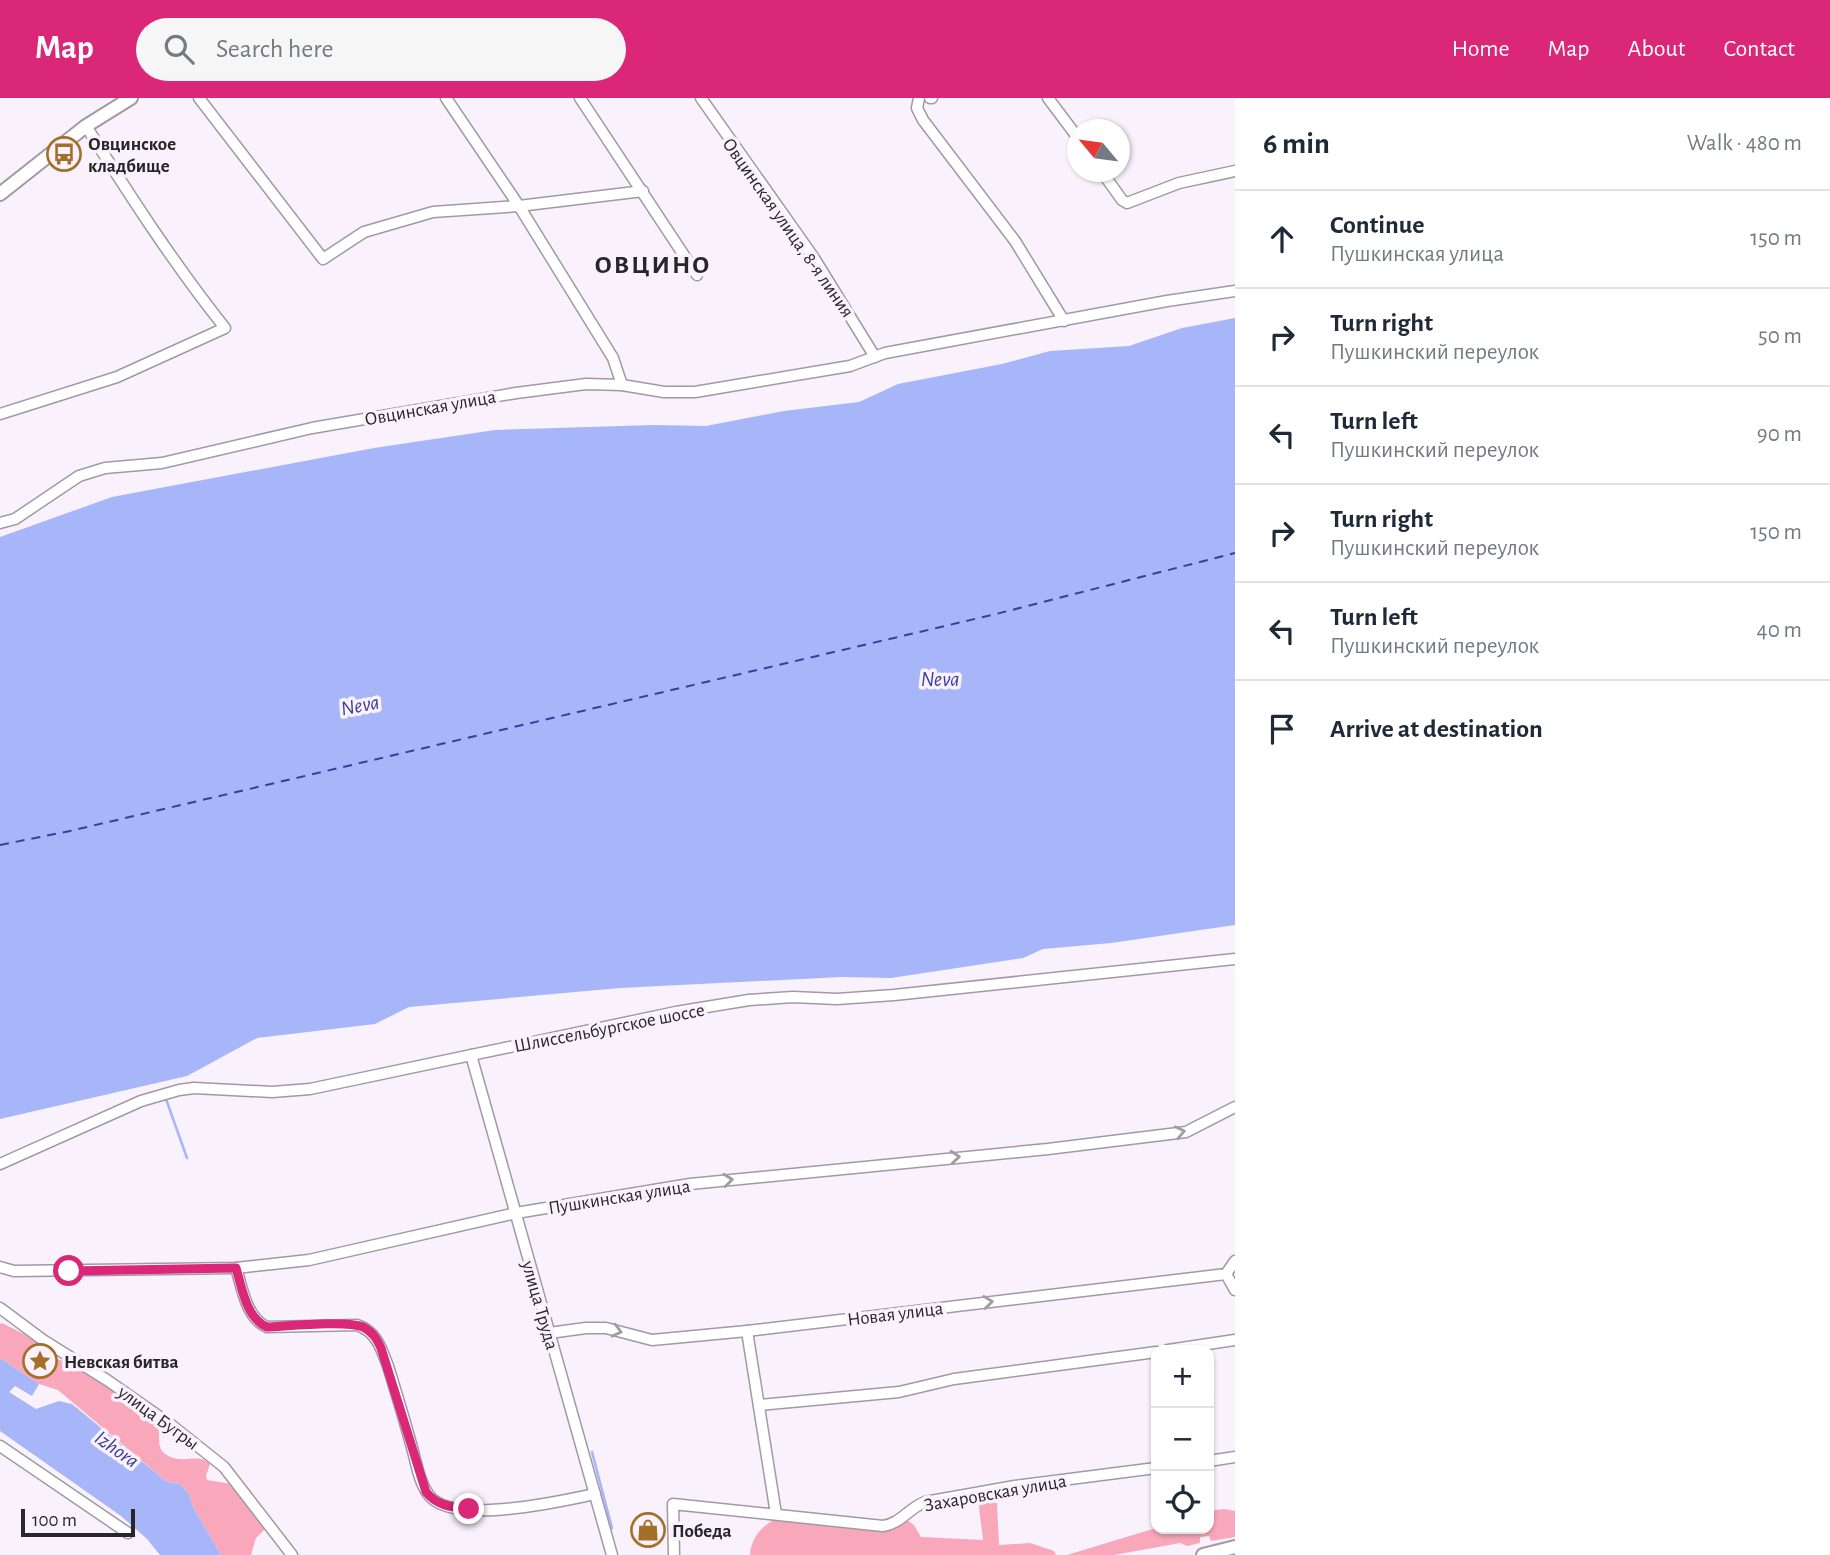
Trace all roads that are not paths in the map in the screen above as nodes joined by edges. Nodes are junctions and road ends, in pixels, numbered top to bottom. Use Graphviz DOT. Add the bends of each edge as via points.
graph roads {
  1 [pos="131,98"];
  2 [pos="199,98"];
  3 [pos="446,98"];
  4 [pos="580,98"];
  5 [pos="701,98"];
  6 [pos="919,98"];
  7 [pos="1048,98"];
  8 [pos="1067,124"];
  9 [pos="86,126"];
  10 [pos="1235,171"];
  11 [pos="1108,182"];
  12 [pos="643,191"];
  13 [pos="0,194"];
  14 [pos="519,205"];
  15 [pos="697,275"];
  16 [pos="1235,291"];
  17 [pos="1064,321"];
  18 [pos="875,357"];
  19 [pos="622,385"];
  20 [pos="0,414"];
  21 [pos="0,523"];
  22 [pos="1234,960"];
  23 [pos="471,1055"];
  24 [pos="1235,1107"];
  25 [pos="0,1164"];
  26 [pos="516,1213"];
  27 [pos="1235,1261"];
  28 [pos="0,1267"];
  29 [pos="236,1268"];
  30 [pos="1226,1273"];
  31 [pos="1235,1290"];
  32 [pos="0,1308"];
  33 [pos="747,1331"];
  34 [pos="549,1333"];
  35 [pos="1235,1340"];
  36 [pos="1202,1345"];
  37 [pos="1151,1353"];
  38 [pos="759,1405"];
  39 [pos="0,1446"];
  40 [pos="1235,1457"];
  41 [pos="1214,1460"];
  42 [pos="1151,1469"];
  43 [pos="594,1494"];
  44 [pos="776,1514"];
  45 [pos="128,1533"];
  46 [pos="1235,1547"];
  47 [pos="292,1555"];
  48 [pos="612,1555"];
  49 [pos="674,1555"];
  50 [pos="1203,1555"];
  1 -- 9 [label="main road"];
  2 -- 14 [label="street" via="323,259 364,232 433,212"];
  3 -- 14 [label="street"];
  4 -- 12 [label="street"];
  5 -- 18 [label="street, Овцинская улица, 8-я линия" via="814,258"];
  6 -- 17 [label="street" via="916,108 923,120 1015,241"];
  7 -- 8 [label="street"];
  9 -- 13 [label="main road"];
  9 -- 20 [label="street" via="152,229 225,328 117,377"];
  10 -- 11 [label="street" via="1179,183 1127,203"];
  12 -- 14 [label="street"];
  12 -- 15 [label="street"];
  14 -- 19 [label="street" via="613,358"];
  16 -- 17 [label="street, Овцинская улица"];
  17 -- 18 [label="street, Овцинская улица"];
  18 -- 19 [label="street, Овцинская улица" via="850,366 695,392"];
  19 -- 21 [label="street, Овцинская улица" via="586,384 516,393 312,428 162,463 105,468 79,477 15,519"];
  22 -- 23 [label="street, Шлиссельбургское шоссе" via="894,995 749,1000"];
  23 -- 25 [label="street, Шлиссельбургское шоссе" via="290,1091 179,1090 141,1101"];
  23 -- 26 [label="street, улица Труда"];
  26 -- 24 [label="street, Пушкинская улица, one-way" via="690,1184 1186,1132"];
  26 -- 29 [label="street, Пушкинская улица" via="309,1259"];
  26 -- 34 [label="street, улица Труда"];
  27 -- 30 [label="street"];
  28 -- 29 [label="street, Пушкинская улица" via="15,1271"];
  29 -- 43 [label="street" via="260,1324 357,1325 376,1338 421,1481 432,1500 444,1506 496,1510 531,1508"];
  30 -- 31 [label="street"];
  33 -- 30 [label="street, Новая улица, one-way"];
  32 -- 47 [label="street, улица Бугры" via="170,1424 224,1467"];
  34 -- 33 [label="street, Новая улица, one-way" via="607,1328 652,1340"];
  33 -- 38 [label="street"];
  34 -- 43 [label="street, улица Труда"];
  35 -- 36 [label="street"];
  37 -- 38 [label="street" via="954,1379 899,1392"];
  38 -- 44 [label="street"];
  39 -- 45 [label="street"];
  40 -- 41 [label="street"];
  42 -- 44 [label="street, Захаровская улица" via="925,1502 891,1525"];
  43 -- 48 [label="street, улица Труда"];
  44 -- 49 [label="street, Захаровская улица" via="673,1504"];
  46 -- 50 [label="main road"];
}
